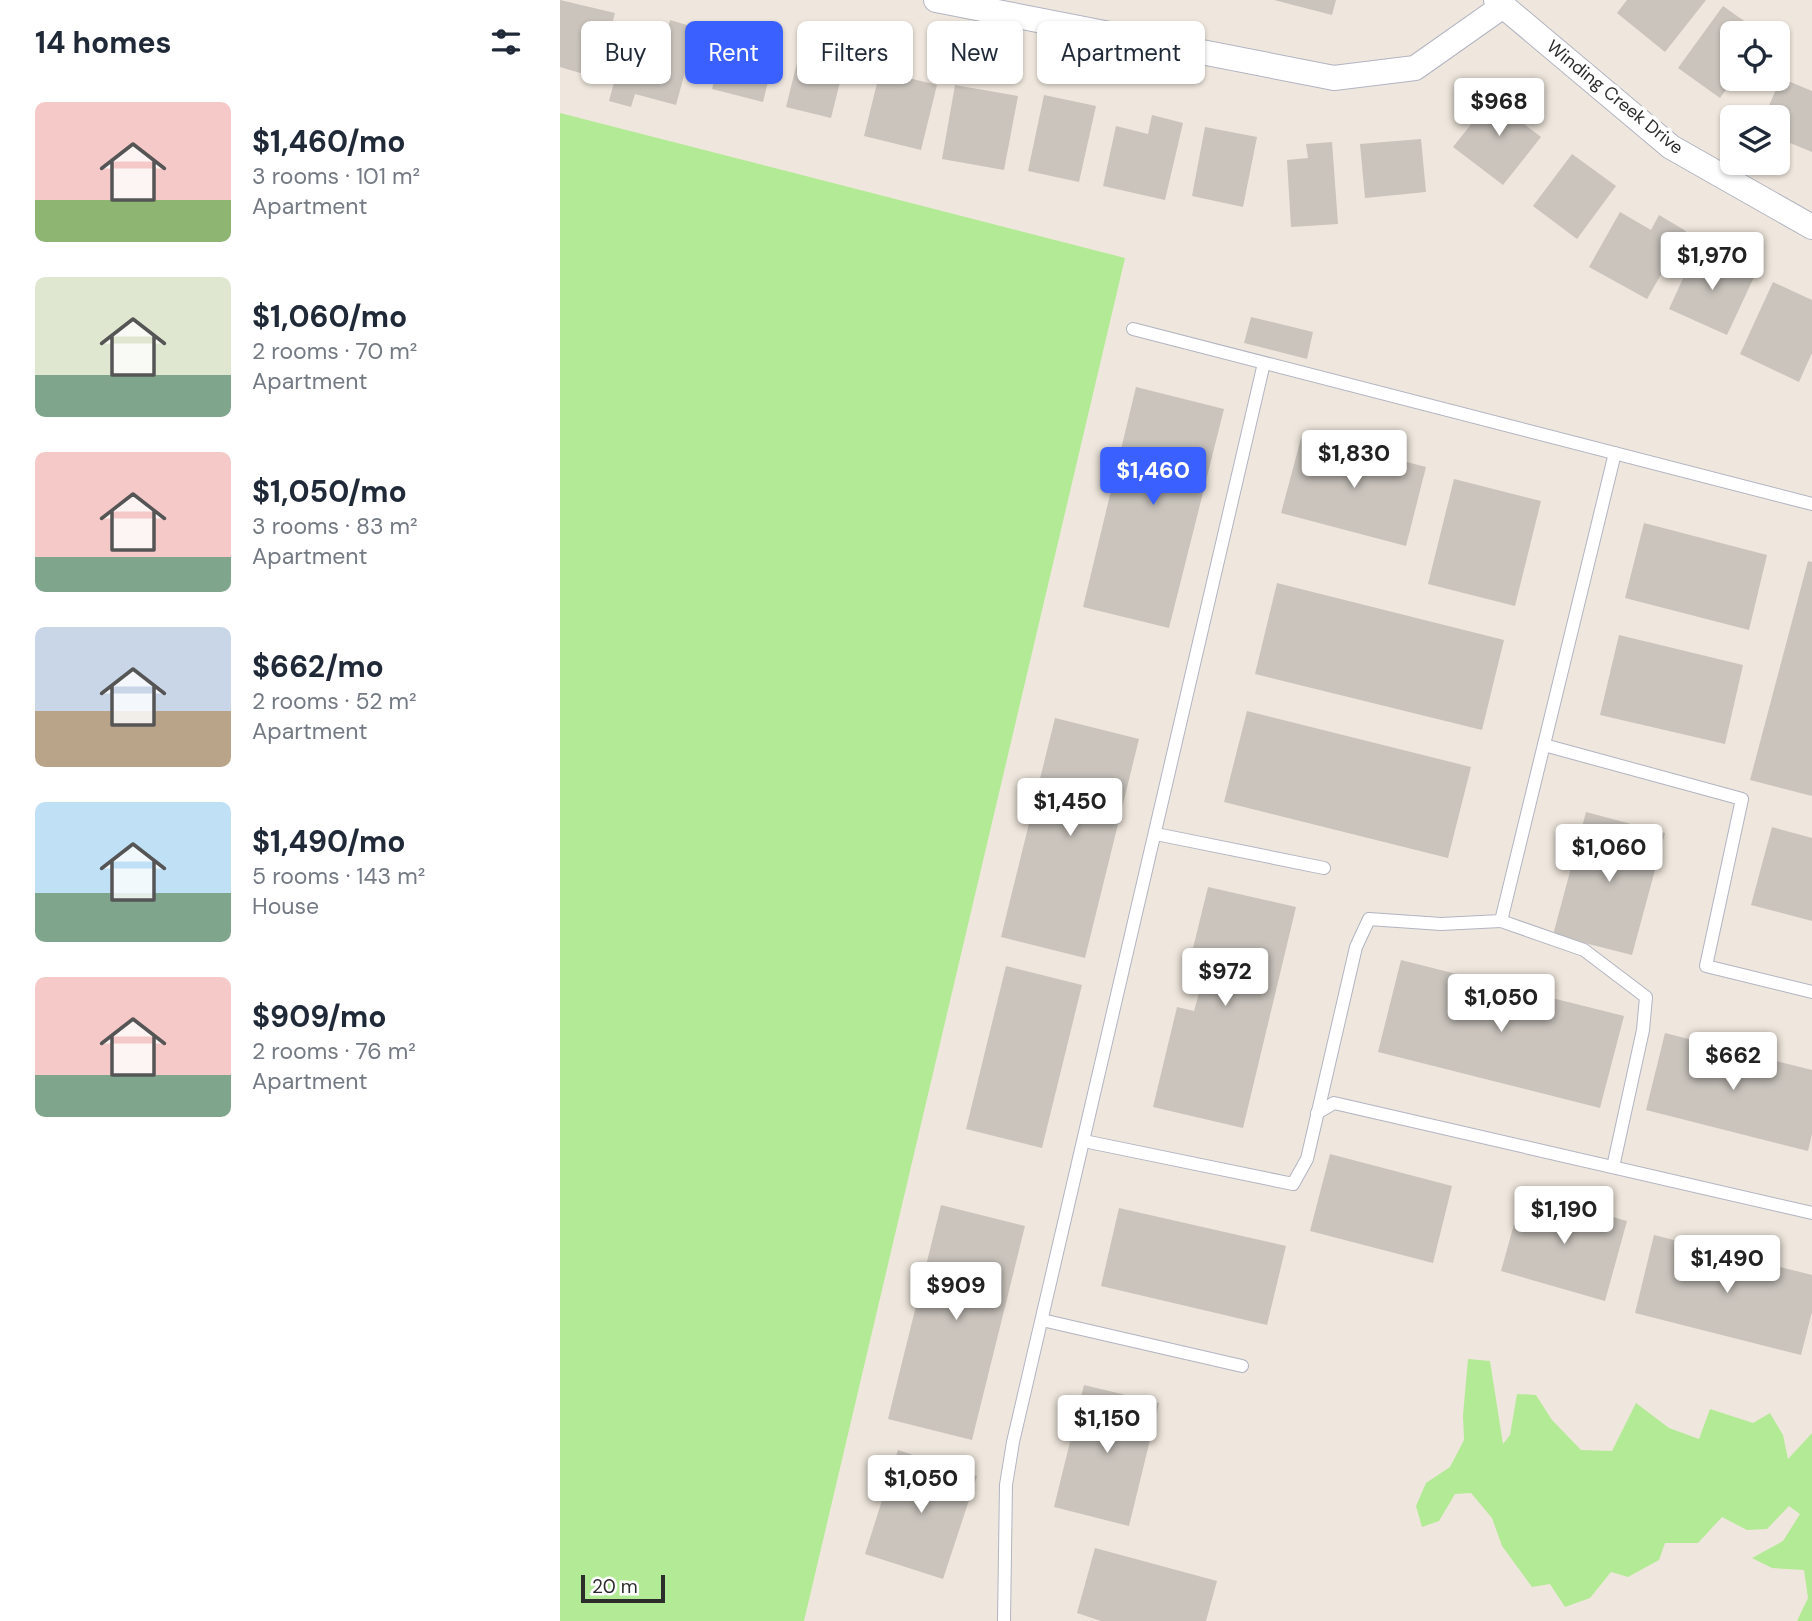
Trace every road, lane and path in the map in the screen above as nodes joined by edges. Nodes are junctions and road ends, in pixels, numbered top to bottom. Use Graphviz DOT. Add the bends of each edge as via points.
graph roads {
  1 [pos="936,0"];
  2 [pos="1500,3"];
  3 [pos="1812,227"];
  4 [pos="1133,329"];
  5 [pos="1264,363"];
  6 [pos="1615,453"];
  7 [pos="1812,504"];
  8 [pos="1544,745"];
  9 [pos="1156,834"];
  10 [pos="1324,868"];
  11 [pos="1501,921"];
  12 [pos="1812,992"];
  13 [pos="1317,1113"];
  14 [pos="1084,1141"];
  15 [pos="1613,1167"];
  16 [pos="1812,1213"];
  17 [pos="1042,1320"];
  18 [pos="1242,1366"];
  19 [pos="1004,1621"];
  1 -- 2 [label="street" via="1334,78 1415,68"];
  2 -- 3 [label="street, Winding Creek Drive" via="1671,147"];
  4 -- 5 [label="lane"];
  5 -- 6 [label="lane"];
  5 -- 9 [label="lane"];
  6 -- 7 [label="lane"];
  6 -- 8 [label="lane"];
  8 -- 11 [label="lane"];
  8 -- 12 [label="lane" via="1742,799 1706,966"];
  9 -- 10 [label="lane"];
  9 -- 14 [label="lane"];
  11 -- 13 [label="lane" via="1441,924 1369,919 1356,947"];
  11 -- 15 [label="lane" via="1584,950 1646,997"];
  13 -- 14 [label="lane" via="1307,1159 1293,1184"];
  13 -- 15 [label="lane" via="1334,1103"];
  14 -- 17 [label="lane"];
  15 -- 16 [label="lane"];
  17 -- 18 [label="lane"];
  17 -- 19 [label="lane" via="1006,1485"];
}
